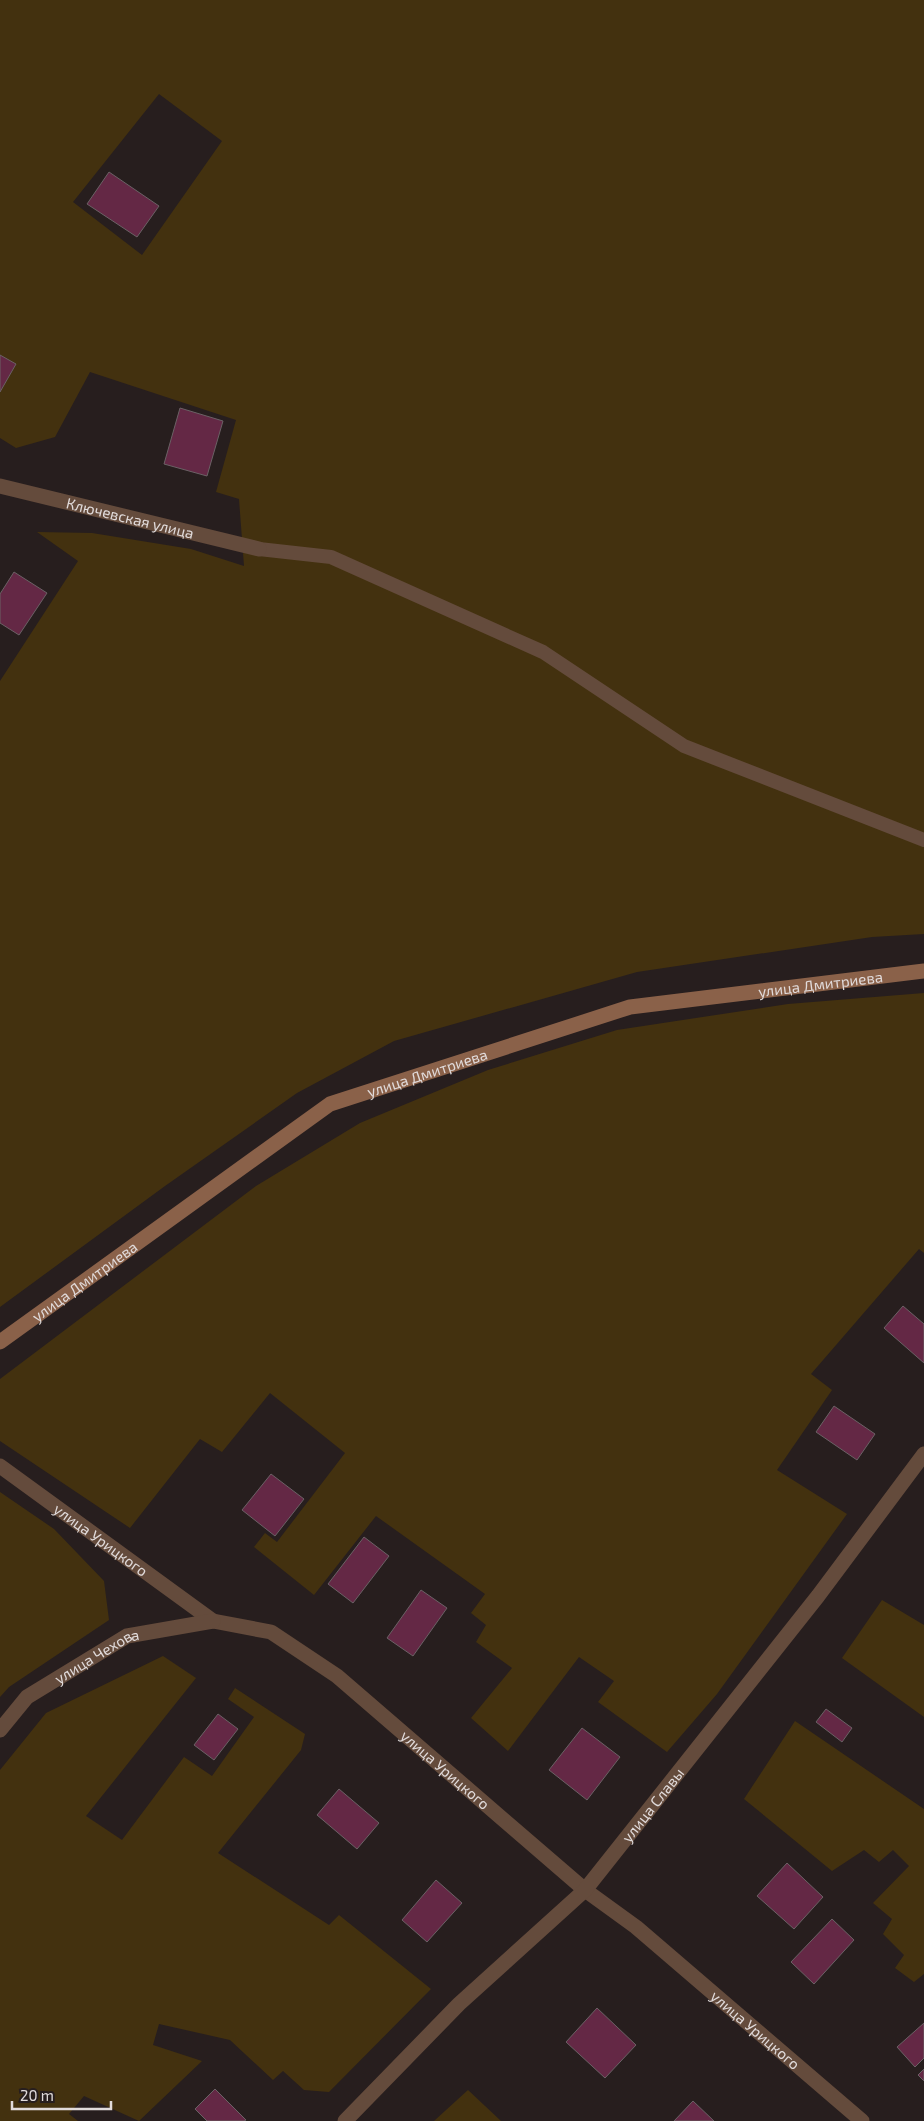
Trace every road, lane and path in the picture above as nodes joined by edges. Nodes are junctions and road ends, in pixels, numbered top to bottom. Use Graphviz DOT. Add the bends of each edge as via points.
graph roads {
  1 [pos="0,486"];
  2 [pos="259,549"];
  3 [pos="924,840"];
  4 [pos="924,970"];
  5 [pos="0,1342"];
  6 [pos="924,1454"];
  7 [pos="0,1466"];
  8 [pos="213,1621"];
  9 [pos="0,1730"];
  10 [pos="585,1890"];
  11 [pos="345,2121"];
  12 [pos="862,2121"];
  1 -- 2 [label="street, Ключевская улица"];
  2 -- 3 [label="lane" via="340,561 543,652 684,746"];
  4 -- 5 [label="street, улица Дмитриева" via="630,1007 330,1104"];
  6 -- 10 [label="street, улица Славы" via="818,1596"];
  7 -- 8 [label="street, улица Урицкого"];
  8 -- 9 [label="street, улица Чехова" via="127,1636 26,1698"];
  8 -- 10 [label="street, улица Урицкого" via="271,1632 337,1676"];
  10 -- 11 [label="street, улица Славы" via="459,2004"];
  10 -- 12 [label="street, улица Урицкого" via="636,1927"];
}
